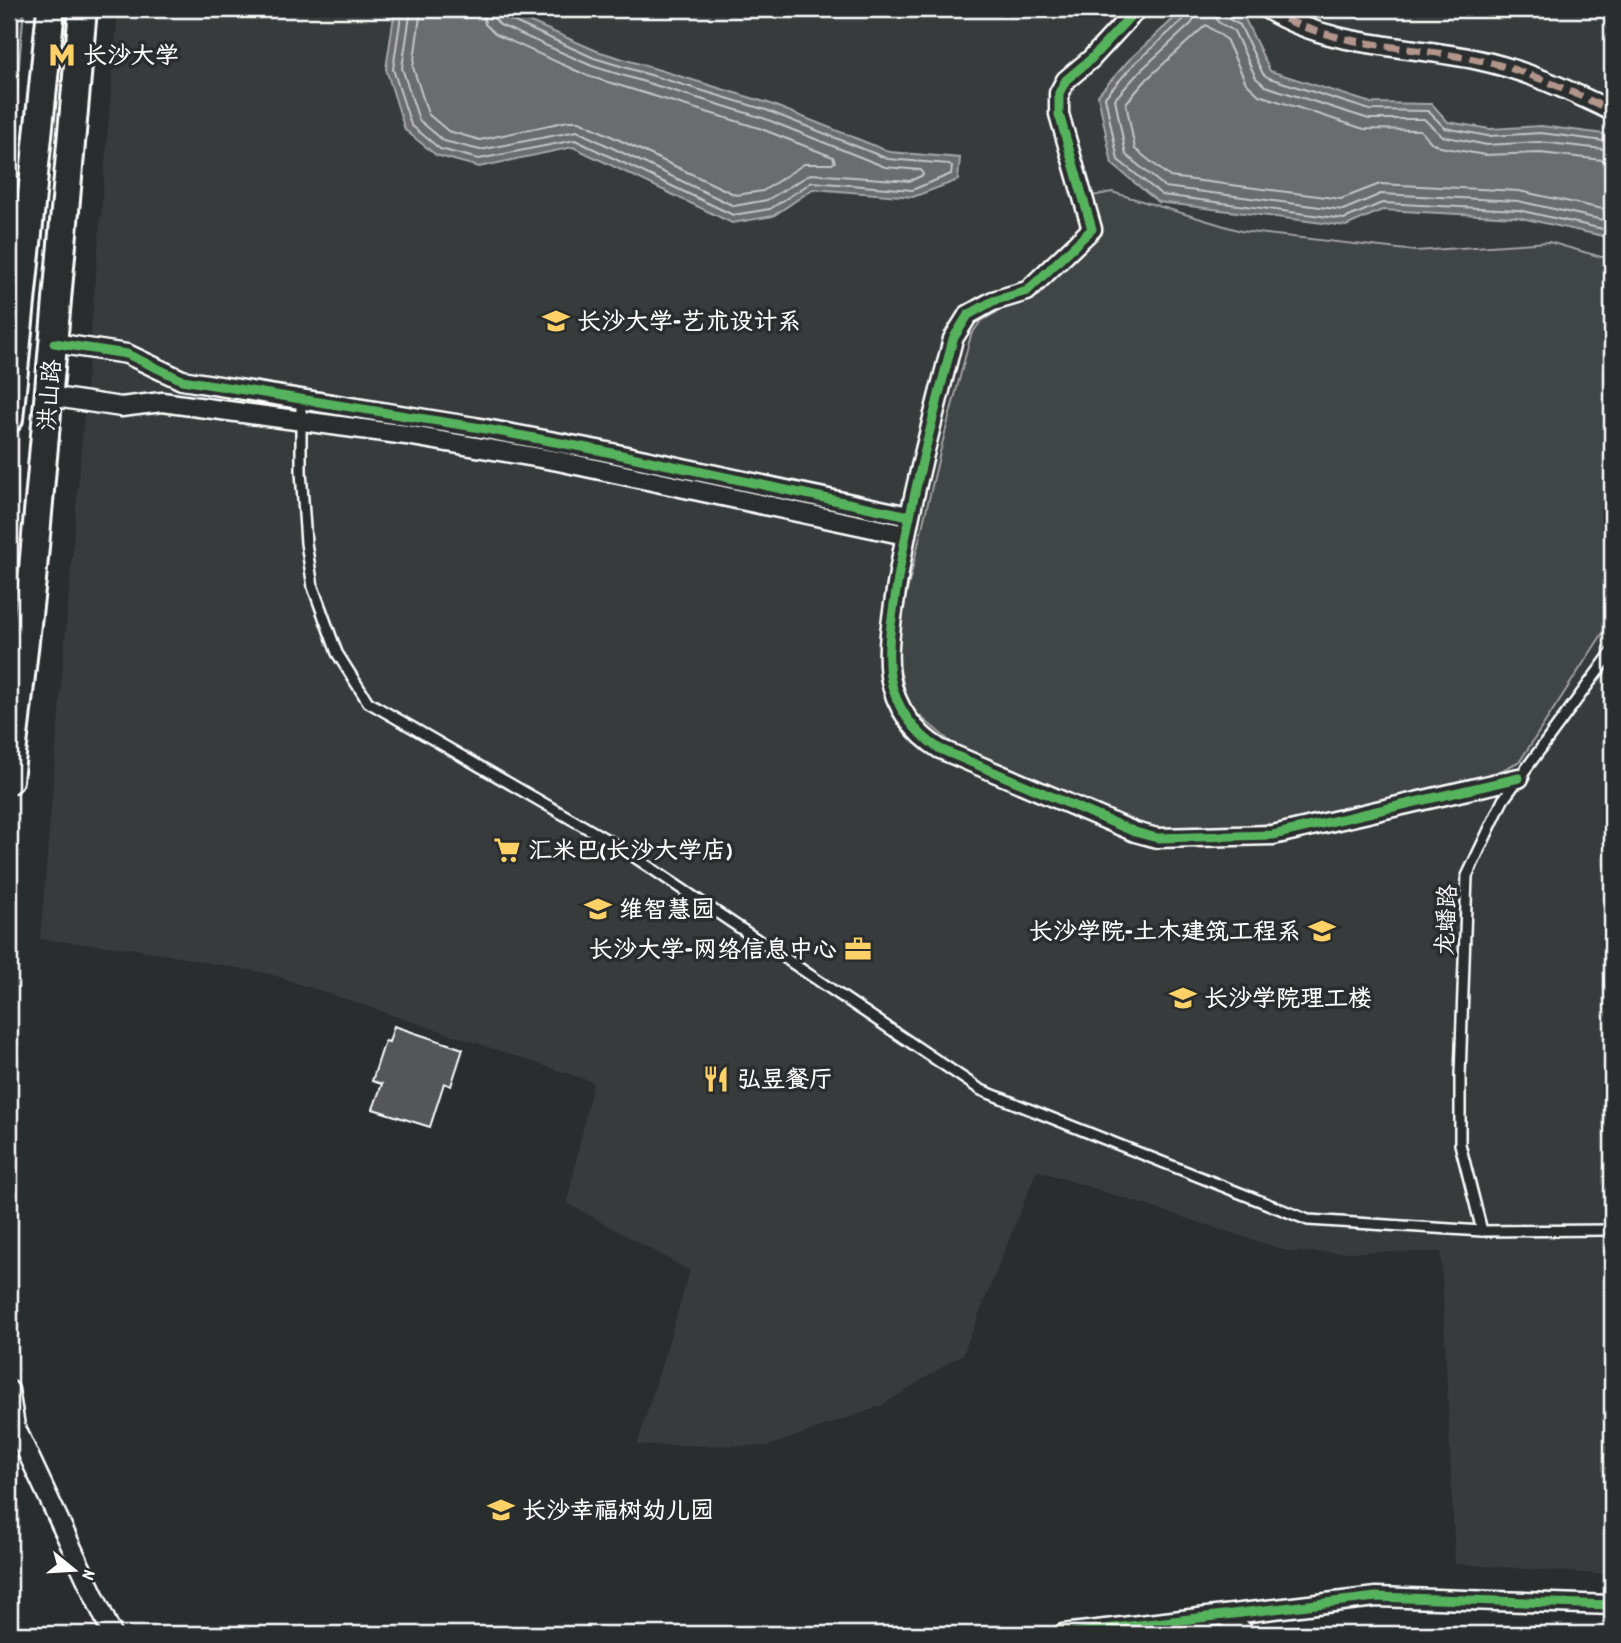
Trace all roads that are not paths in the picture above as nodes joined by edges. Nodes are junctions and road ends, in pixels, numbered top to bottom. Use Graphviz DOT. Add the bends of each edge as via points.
graph roads {
  1 [pos="51,9"];
  2 [pos="83,9"];
  3 [pos="1138,9"];
  4 [pos="1267,9"];
  5 [pos="1612,111"];
  6 [pos="54,343"];
  7 [pos="49,396"];
  8 [pos="301,399"];
  9 [pos="9,419"];
  10 [pos="301,421"];
  11 [pos="909,516"];
  12 [pos="905,535"];
  13 [pos="1612,652"];
  14 [pos="1519,778"];
  15 [pos="9,780"];
  16 [pos="1612,1230"];
  17 [pos="1482,1231"];
  18 [pos="9,1390"];
  19 [pos="1612,1605"];
  20 [pos="1225,1615"];
  21 [pos="112,1634"];
  22 [pos="1063,1634"];
  23 [pos="1246,1634"];
  1 -- 9 [label="main road, 洪山路"];
  2 -- 6 [label="main road, 洪山路"];
  3 -- 11 [label="street" via="1066,80 1059,93 1059,114 1092,229 1027,291 981,306 959,327"];
  4 -- 5 [label="street" via="1319,32 1477,60 1538,76"];
  6 -- 7 [label="main road, 洪山路"];
  6 -- 8 [label="street" via="127,354 182,380"];
  7 -- 10 [label="street" via="121,407 162,402"];
  7 -- 15 [label="main road, 洪山路"];
  8 -- 10 [label="lane"];
  8 -- 11 [label="street" via="598,450"];
  10 -- 12 [label="street" via="558,461"];
  10 -- 17 [label="lane" via="306,543 313,587 337,653 368,702 618,846 981,1090 1308,1220"];
  11 -- 12 [label="street"];
  12 -- 14 [label="street" via="889,653 891,679 918,734 940,749 1135,832 1157,838 1273,835"];
  13 -- 14 [label="lane, 龙蟠路"];
  14 -- 17 [label="lane, 龙蟠路" via="1476,855 1467,876 1465,899 1460,1144"];
  16 -- 17 [label="lane"];
  18 -- 21 [label="street" via="15,1426"];
  19 -- 20 [label="street" via="1376,1597"];
  20 -- 22 [label="street"];
  20 -- 23 [label="street"];
}
